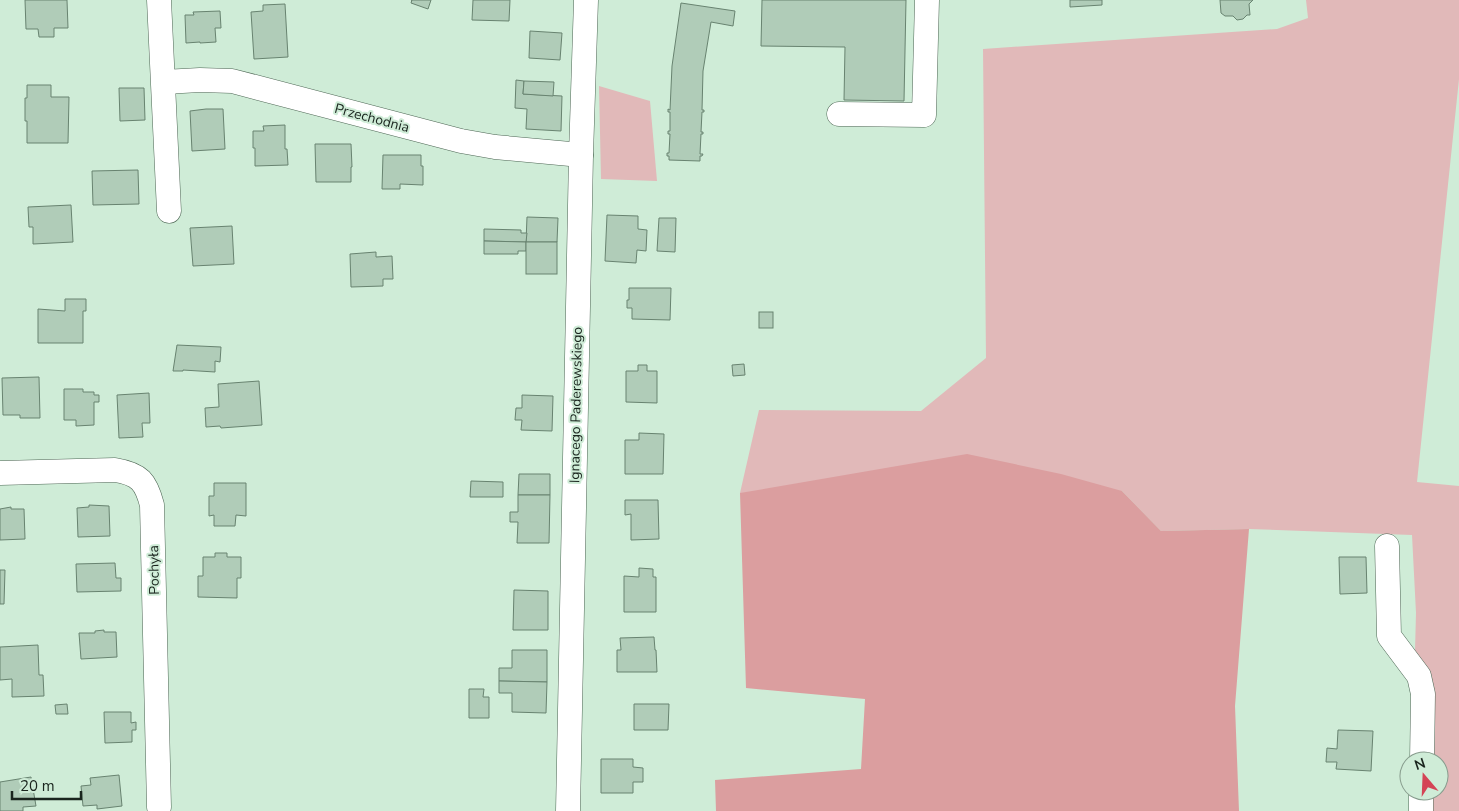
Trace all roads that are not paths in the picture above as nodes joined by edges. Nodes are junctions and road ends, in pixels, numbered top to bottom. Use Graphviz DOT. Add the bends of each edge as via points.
graph roads {
  1 [pos="159,0"];
  2 [pos="586,0"];
  3 [pos="927,0"];
  4 [pos="164,82"];
  5 [pos="839,114"];
  6 [pos="581,155"];
  7 [pos="169,211"];
  8 [pos="0,473"];
  9 [pos="1387,546"];
  10 [pos="1422,751"];
  11 [pos="159,807"];
  12 [pos="568,811"];
  1 -- 4 [label="street"];
  2 -- 6 [label="street, Ignacego Paderewskiego"];
  3 -- 5 [label="street" via="924,115"];
  4 -- 6 [label="street, Przechodnia" via="232,81 461,141 495,148"];
  4 -- 7 [label="street"];
  6 -- 12 [label="street, Ignacego Paderewskiego"];
  8 -- 11 [label="street, Pochyła" via="115,470 135,476 144,482 148,490 152,505"];
  9 -- 10 [label="street" via="1389,636 1419,676 1423,694"];
}
